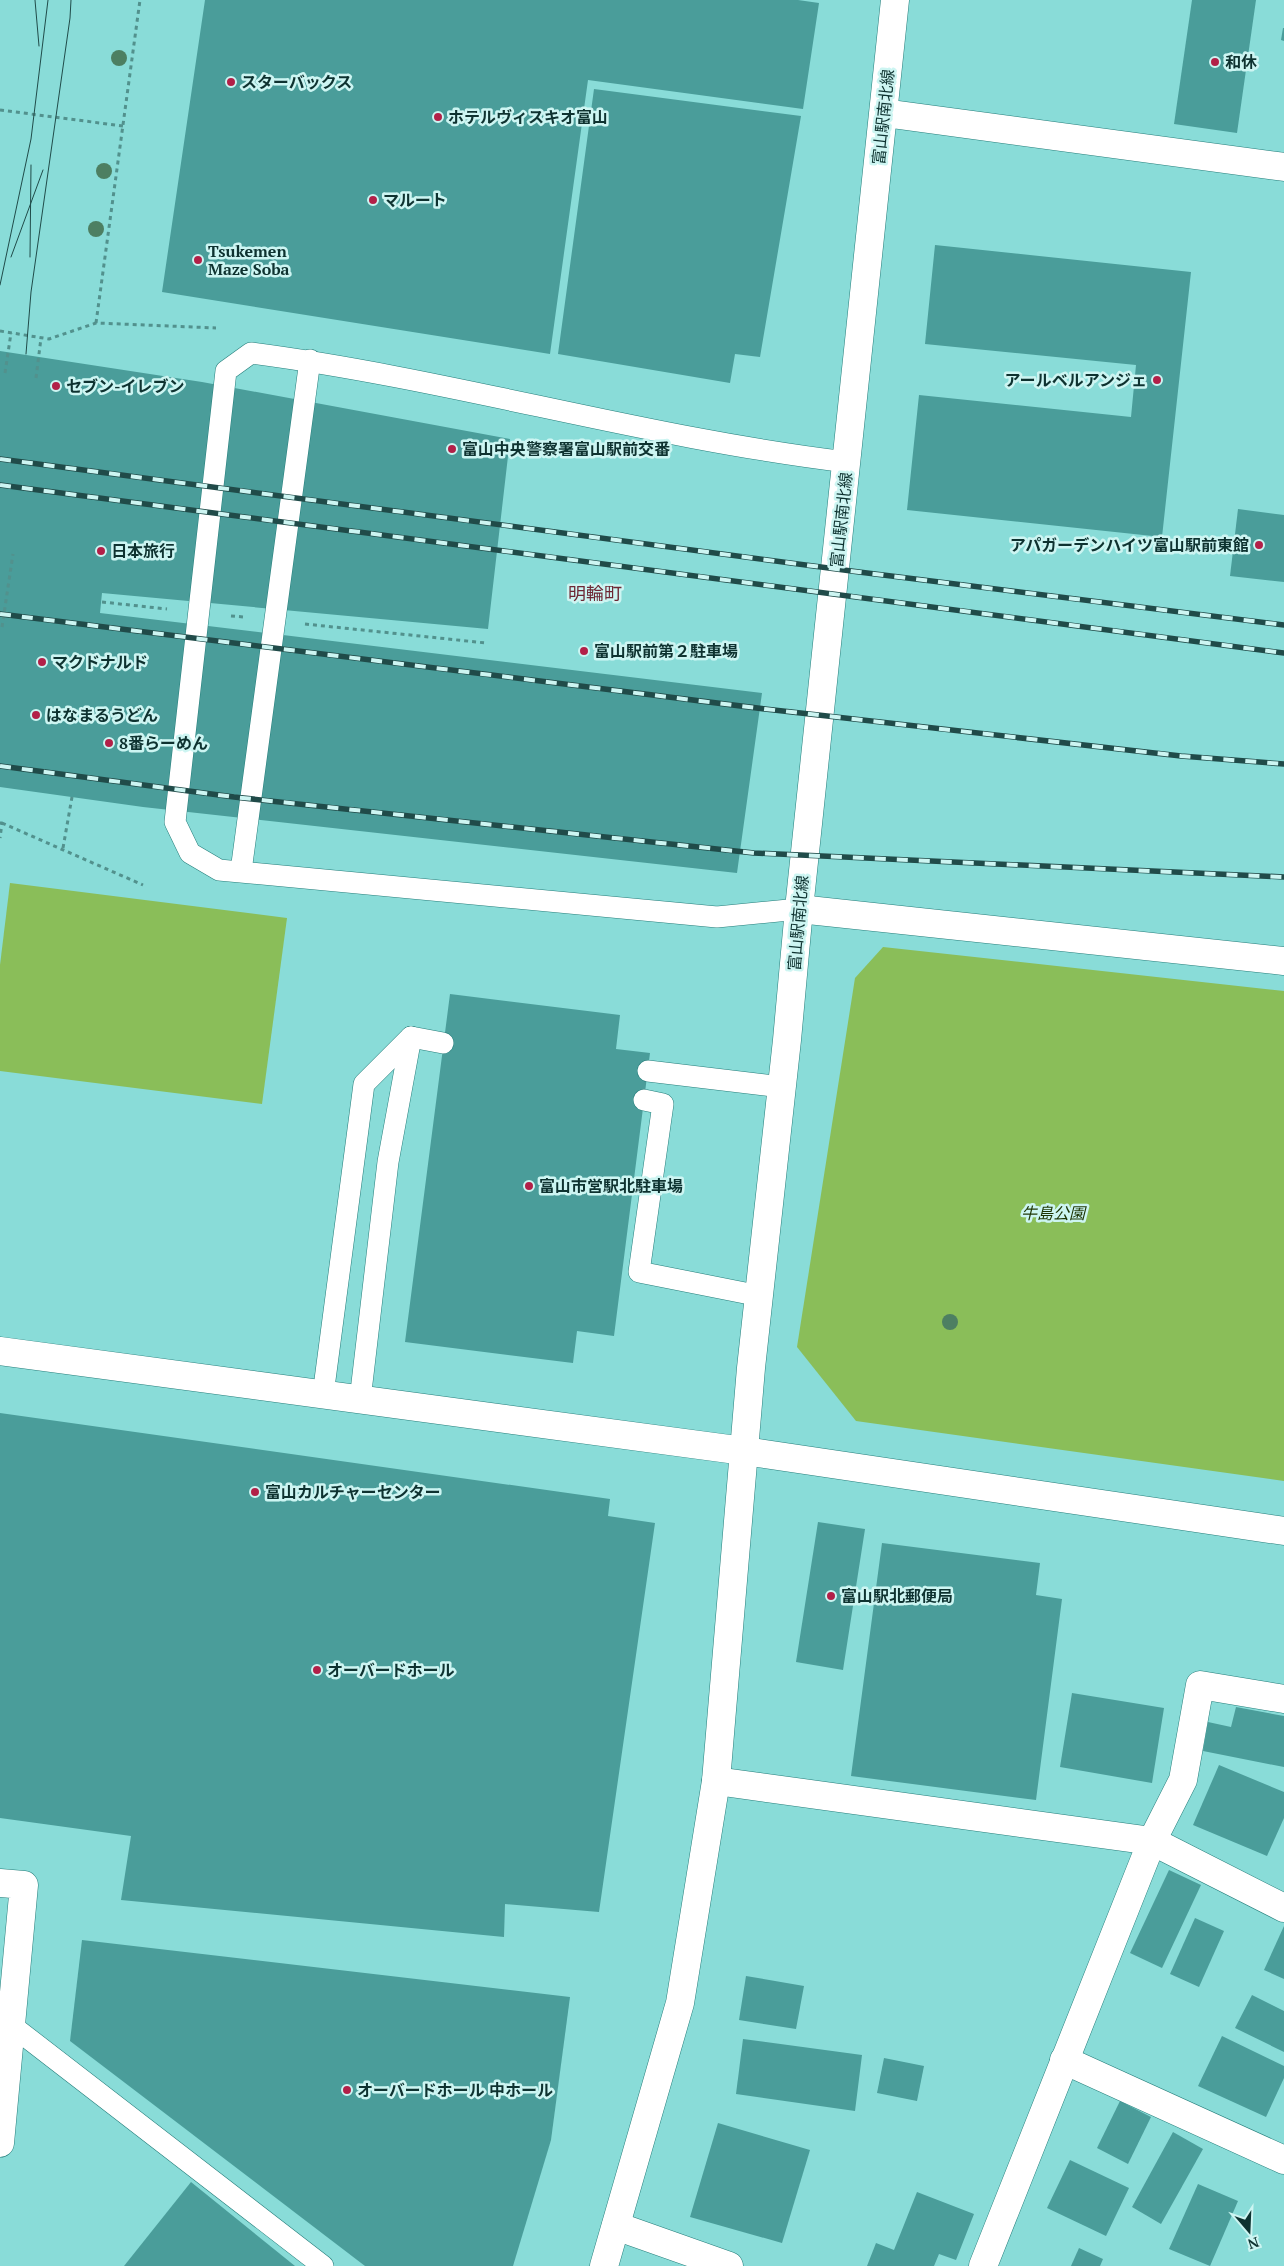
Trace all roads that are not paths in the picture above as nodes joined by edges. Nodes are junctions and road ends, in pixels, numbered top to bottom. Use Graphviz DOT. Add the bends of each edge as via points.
graph roads {
  1 [pos="895,0"];
  2 [pos="884,113"];
  3 [pos="1284,167"];
  4 [pos="310,360"];
  5 [pos="847,462"];
  6 [pos="242,871"];
  7 [pos="799,909"];
  8 [pos="1284,961"];
  9 [pos="410,1036"];
  10 [pos="444,1043"];
  11 [pos="648,1071"];
  12 [pos="782,1087"];
  13 [pos="644,1100"];
  14 [pos="760,1296"];
  15 [pos="0,1351"];
  16 [pos="323,1395"];
  17 [pos="360,1400"];
  18 [pos="744,1451"];
  19 [pos="1284,1531"];
  20 [pos="1284,1698"];
  21 [pos="716,1781"];
  22 [pos="1152,1841"];
  23 [pos="0,1883"];
  24 [pos="1284,1908"];
  25 [pos="11,2025"];
  26 [pos="1064,2060"];
  27 [pos="0,2143"];
  28 [pos="1284,2160"];
  29 [pos="616,2226"];
  30 [pos="322,2266"];
  31 [pos="604,2266"];
  32 [pos="729,2266"];
  33 [pos="983,2266"];
  1 -- 2 [label="street, 富山駅南北線"];
  2 -- 3 [label="street"];
  2 -- 5 [label="street, 富山駅南北線"];
  4 -- 5 [label="lane" via="766,452"];
  4 -- 6 [label="lane"];
  4 -- 6 [label="lane" via="251,353 226,371 175,822 190,853 219,870"];
  5 -- 7 [label="street, 富山駅南北線"];
  6 -- 7 [label="lane" via="717,917"];
  7 -- 8 [label="street"];
  7 -- 12 [label="street, 富山駅南北線"];
  9 -- 10 [label="lane"];
  9 -- 16 [label="lane" via="364,1084"];
  9 -- 17 [label="lane" via="388,1162"];
  11 -- 12 [label="lane"];
  12 -- 14 [label="street, 富山駅南北線"];
  13 -- 14 [label="lane" via="663,1104 639,1272"];
  14 -- 18 [label="street, 富山駅南北線"];
  15 -- 16 [label="street"];
  16 -- 17 [label="street"];
  17 -- 18 [label="street"];
  18 -- 19 [label="street"];
  18 -- 21 [label="street, 富山駅南北線"];
  20 -- 22 [label="street" via="1200,1685 1183,1780"];
  21 -- 22 [label="street"];
  21 -- 29 [label="street, 富山駅南北線" via="680,2003"];
  22 -- 24 [label="street"];
  22 -- 26 [label="street"];
  23 -- 25 [label="street" via="24,1884"];
  25 -- 27 [label="street"];
  25 -- 30 [label="lane"];
  26 -- 28 [label="street"];
  26 -- 33 [label="street"];
  29 -- 31 [label="street, 富山駅南北線"];
  29 -- 32 [label="street"];
}
